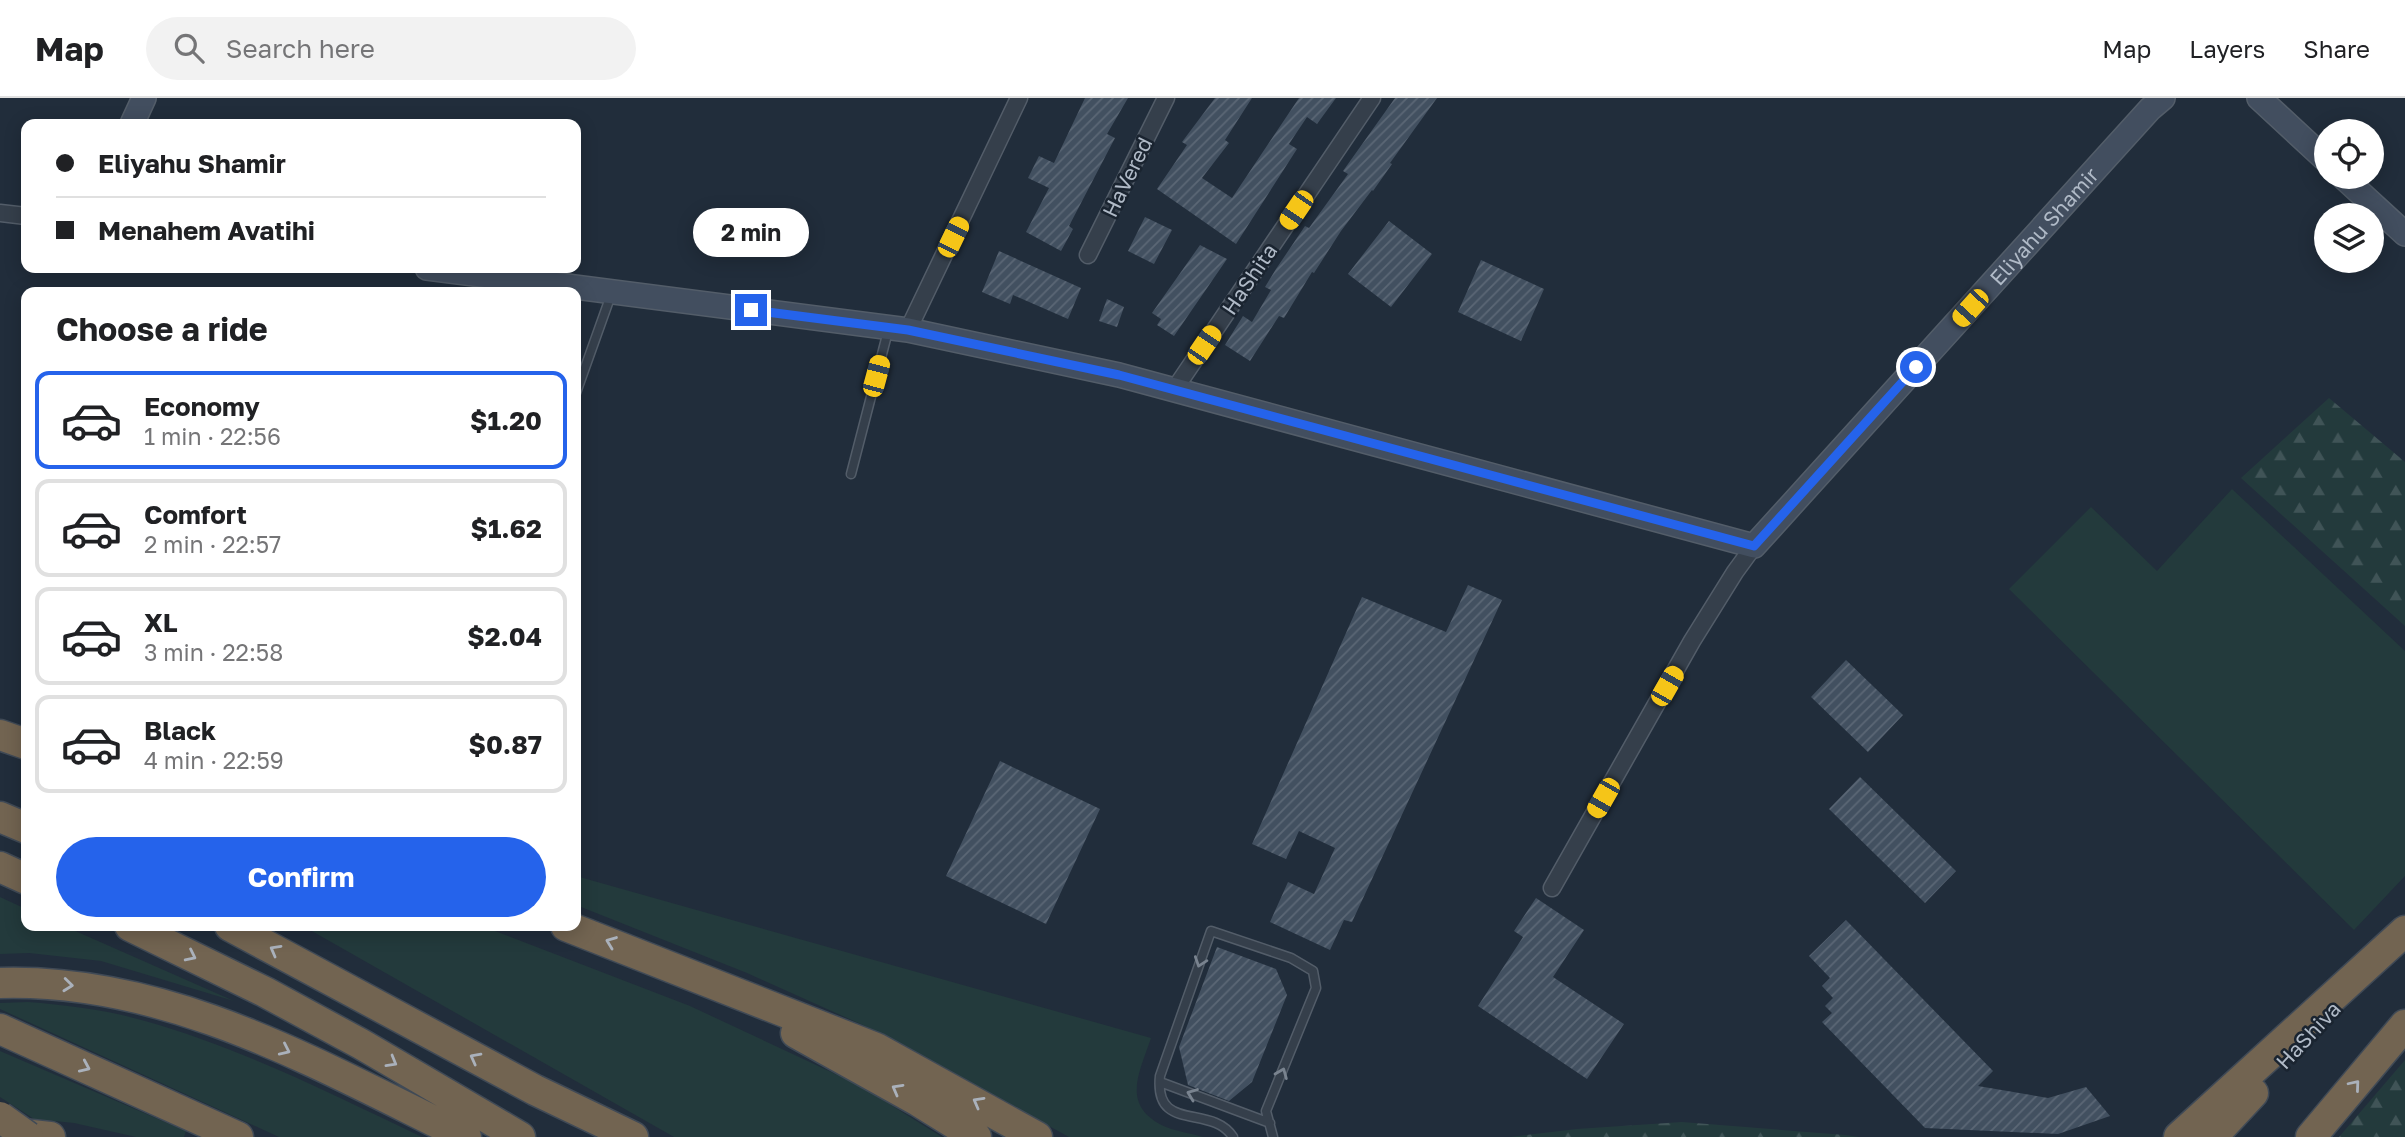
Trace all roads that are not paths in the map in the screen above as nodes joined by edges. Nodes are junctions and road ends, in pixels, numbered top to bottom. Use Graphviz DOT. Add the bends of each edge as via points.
graph roads {
  1 [pos="144,98"];
  2 [pos="1019,98"];
  3 [pos="1166,98"];
  4 [pos="1372,98"];
  5 [pos="2259,98"];
  6 [pos="2157,102"];
  7 [pos="134,119"];
  8 [pos="2314,149"];
  9 [pos="2356,189"];
  10 [pos="0,213"];
  11 [pos="21,215"];
  12 [pos="2405,234"];
  13 [pos="1088,255"];
  14 [pos="466,273"];
  15 [pos="573,287"];
  16 [pos="581,288"];
  17 [pos="612,292"];
  18 [pos="899,328"];
  19 [pos="581,379"];
  20 [pos="1174,390"];
  21 [pos="851,474"];
  22 [pos="1754,546"];
  23 [pos="0,734"];
  24 [pos="21,742"];
  25 [pos="0,752"];
  26 [pos="21,758"];
  27 [pos="0,817"];
  28 [pos="21,826"];
  29 [pos="0,867"];
  30 [pos="21,877"];
  31 [pos="1552,888"];
  32 [pos="140,931"];
  33 [pos="239,931"];
  34 [pos="580,931"];
  35 [pos="2405,931"];
  36 [pos="656,959"];
  37 [pos="0,983"];
  38 [pos="2405,1025"];
  39 [pos="0,1029"];
  40 [pos="1160,1082"];
  41 [pos="535,1090"];
  42 [pos="0,1117"];
  43 [pos="1269,1123"];
  44 [pos="0,1131"];
  45 [pos="28,1137"];
  46 [pos="50,1137"];
  47 [pos="238,1137"];
  48 [pos="466,1137"];
  49 [pos="520,1137"];
  50 [pos="613,1137"];
  51 [pos="633,1137"];
  52 [pos="976,1137"];
  53 [pos="1037,1137"];
  54 [pos="1233,1137"];
  55 [pos="1273,1137"];
  56 [pos="2179,1137"];
  57 [pos="2212,1137"];
  58 [pos="2311,1137"];
  1 -- 7 [label="street"];
  2 -- 18 [label="street"];
  3 -- 13 [label="street, HaVered"];
  4 -- 20 [label="street, HaShita"];
  5 -- 8 [label="street"];
  6 -- 22 [label="street, Eliyahu Shamir"];
  9 -- 12 [label="street"];
  10 -- 11 [label="street"];
  14 -- 15 [label="street"];
  16 -- 17 [label="street"];
  17 -- 18 [label="street"];
  17 -- 19 [label="lane"];
  18 -- 20 [label="street"];
  18 -- 21 [label="lane"];
  20 -- 22 [label="street"];
  22 -- 31 [label="street, Eliyahu Shamir" via="1692,641"];
  23 -- 24 [label="highway"];
  25 -- 26 [label="highway"];
  27 -- 28 [label="highway"];
  29 -- 30 [label="highway"];
  32 -- 49 [label="highway, one-way" via="361,1044"];
  41 -- 33 [label="highway, one-way"];
  36 -- 34 [label="highway, one-way"];
  35 -- 56 [label="highway"];
  35 -- 57 [label="highway, HaShiva"];
  52 -- 36 [label="highway, one-way" via="725,993"];
  53 -- 36 [label="highway, one-way" via="876,1048"];
  37 -- 48 [label="highway, one-way" via="118,992 202,1016 242,1030"];
  58 -- 38 [label="highway, one-way"];
  39 -- 47 [label="highway, one-way"];
  43 -- 40 [label="lane, one-way"];
  43 -- 40 [label="lane, one-way" via="1266,1111 1316,988 1312,971 1291,958 1211,931"];
  40 -- 54 [label="lane" via="1162,1102 1172,1111 1220,1125"];
  41 -- 50 [label="highway"];
  41 -- 51 [label="highway"];
  42 -- 45 [label="highway, bridge"];
  43 -- 55 [label="lane"];
  44 -- 46 [label="highway"];
}
